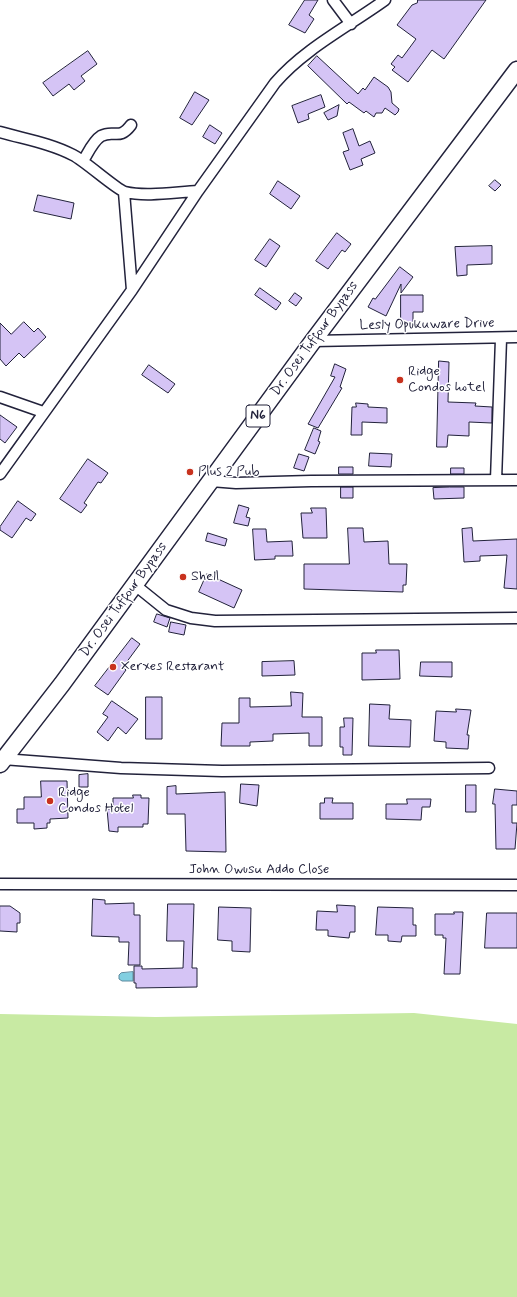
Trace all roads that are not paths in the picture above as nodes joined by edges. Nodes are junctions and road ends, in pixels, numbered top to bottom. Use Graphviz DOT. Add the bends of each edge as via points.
graph roads {
  1 [pos="333,0"];
  2 [pos="385,0"];
  3 [pos="351,24"];
  4 [pos="517,70"];
  5 [pos="131,125"];
  6 [pos="0,132"];
  7 [pos="83,161"];
  8 [pos="198,191"];
  9 [pos="124,192"];
  10 [pos="132,290"];
  11 [pos="517,337"];
  12 [pos="501,339"];
  13 [pos="313,341"];
  14 [pos="0,397"];
  15 [pos="43,412"];
  16 [pos="0,474"];
  17 [pos="496,480"];
  18 [pos="517,480"];
  19 [pos="211,481"];
  20 [pos="135,585"];
  21 [pos="517,618"];
  22 [pos="2,761"];
  23 [pos="489,768"];
  24 [pos="0,884"];
  25 [pos="517,885"];
  1 -- 3 [label="street"];
  2 -- 3 [label="street"];
  3 -- 8 [label="street" via="288,68"];
  4 -- 13 [label="highway, Dr. Osei Tuffour Bypass / N6"];
  5 -- 7 [label="street" via="121,135 106,134 97,139"];
  6 -- 7 [label="street" via="56,148"];
  7 -- 9 [label="street"];
  8 -- 9 [label="street"];
  8 -- 10 [label="street"];
  9 -- 10 [label="street"];
  10 -- 15 [label="street"];
  11 -- 12 [label="street, Lesly Opukuware Drive"];
  12 -- 13 [label="street, Lesly Opukuware Drive"];
  12 -- 17 [label="street"];
  13 -- 19 [label="highway, Dr. Osei Tuffour Bypass / N6"];
  14 -- 15 [label="street"];
  15 -- 16 [label="street"];
  17 -- 18 [label="street"];
  17 -- 19 [label="street" via="311,480 236,483"];
  19 -- 20 [label="highway, Dr. Osei Tuffour Bypass / N6"];
  20 -- 21 [label="street" via="166,610 191,618 215,621"];
  20 -- 22 [label="highway, Dr. Osei Tuffour Bypass / N6"];
  22 -- 23 [label="street" via="222,771"];
  24 -- 25 [label="street, John Owusu Addo Close"];
}
